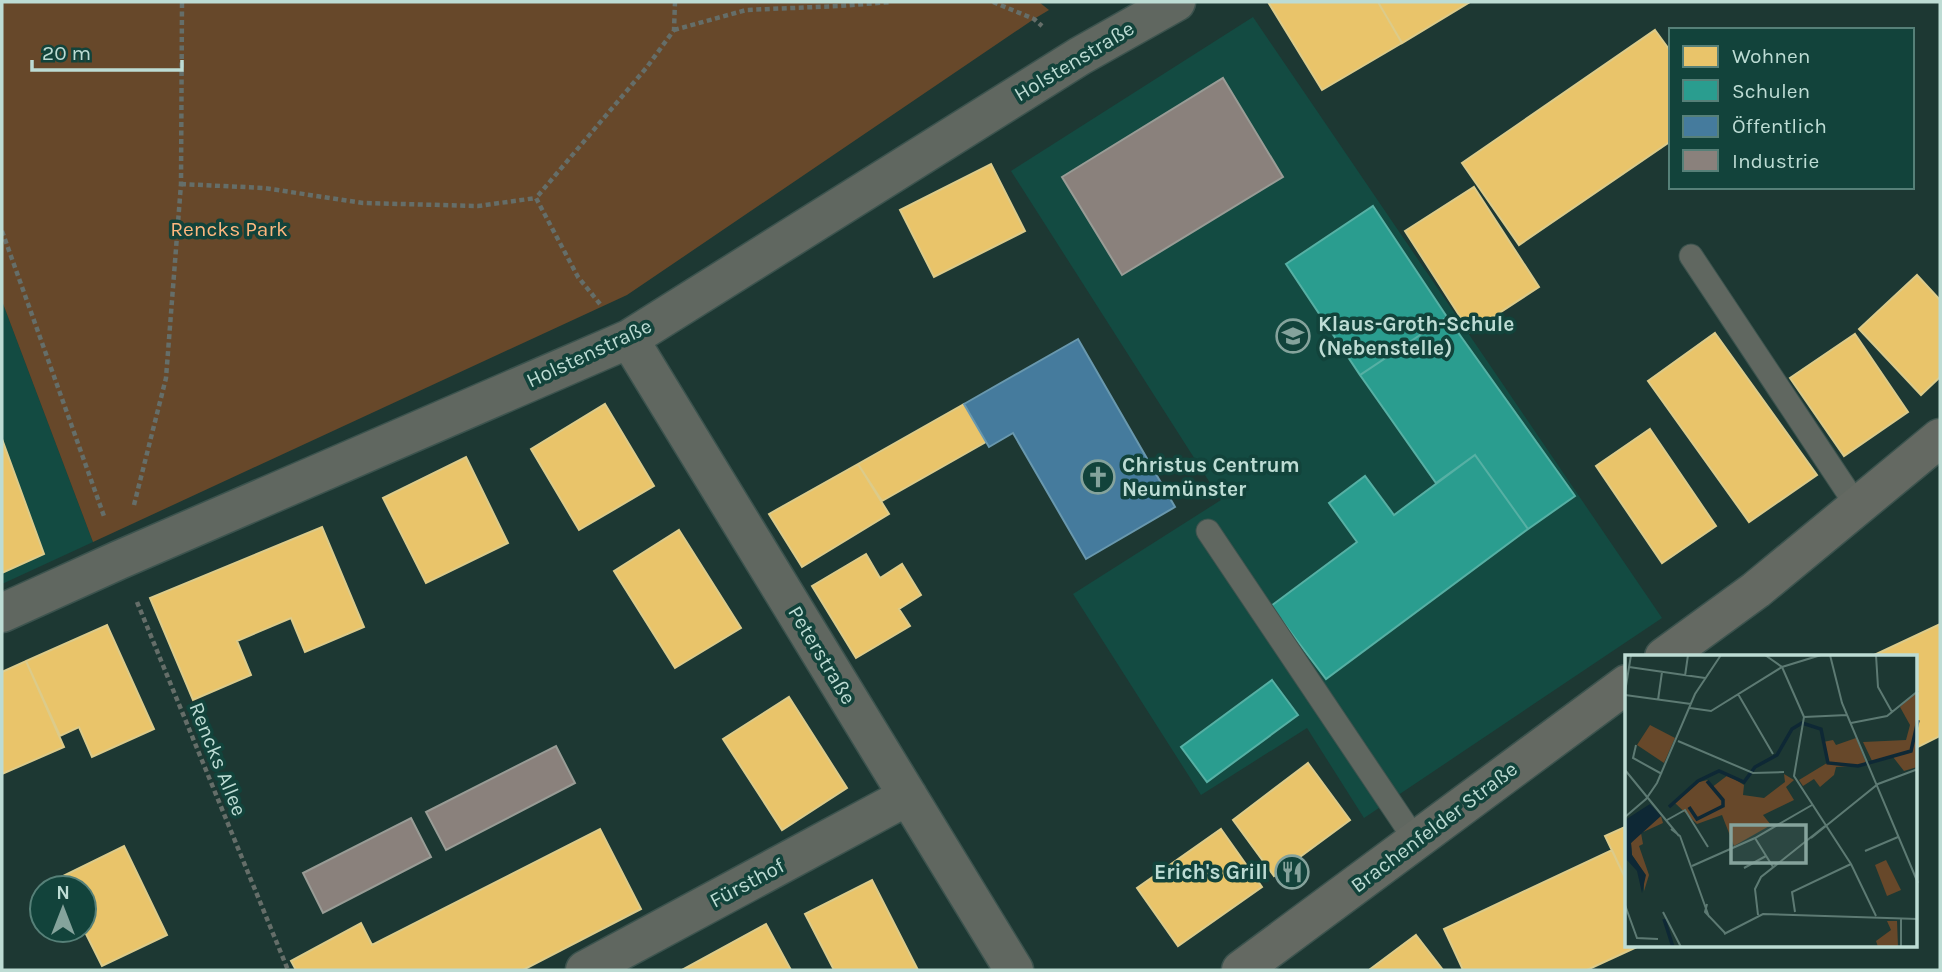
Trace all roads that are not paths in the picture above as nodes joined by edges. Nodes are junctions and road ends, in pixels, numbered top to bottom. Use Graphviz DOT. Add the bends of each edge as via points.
graph roads {
  1 [pos="1176,2"];
  2 [pos="1691,256"];
  3 [pos="629,340"];
  4 [pos="1940,438"];
  5 [pos="1857,506"];
  6 [pos="1208,531"];
  7 [pos="2,613"];
  8 [pos="1667,655"];
  9 [pos="1625,685"];
  10 [pos="908,796"];
  11 [pos="1416,841"];
  12 [pos="585,970"];
  13 [pos="1014,970"];
  14 [pos="1241,970"];
  1 -- 3 [label="street, Holstenstraße" via="1080,56"];
  2 -- 5 [label="lane"];
  3 -- 7 [label="street, Holstenstraße"];
  3 -- 10 [label="street, Peterstraße"];
  4 -- 5 [label="street"];
  5 -- 8 [label="street" via="1756,590"];
  6 -- 11 [label="lane"];
  9 -- 11 [label="street, Brachenfelder Straße"];
  10 -- 12 [label="street, Fürsthof"];
  10 -- 13 [label="street, Peterstraße"];
  11 -- 14 [label="street, Brachenfelder Straße"];
}
